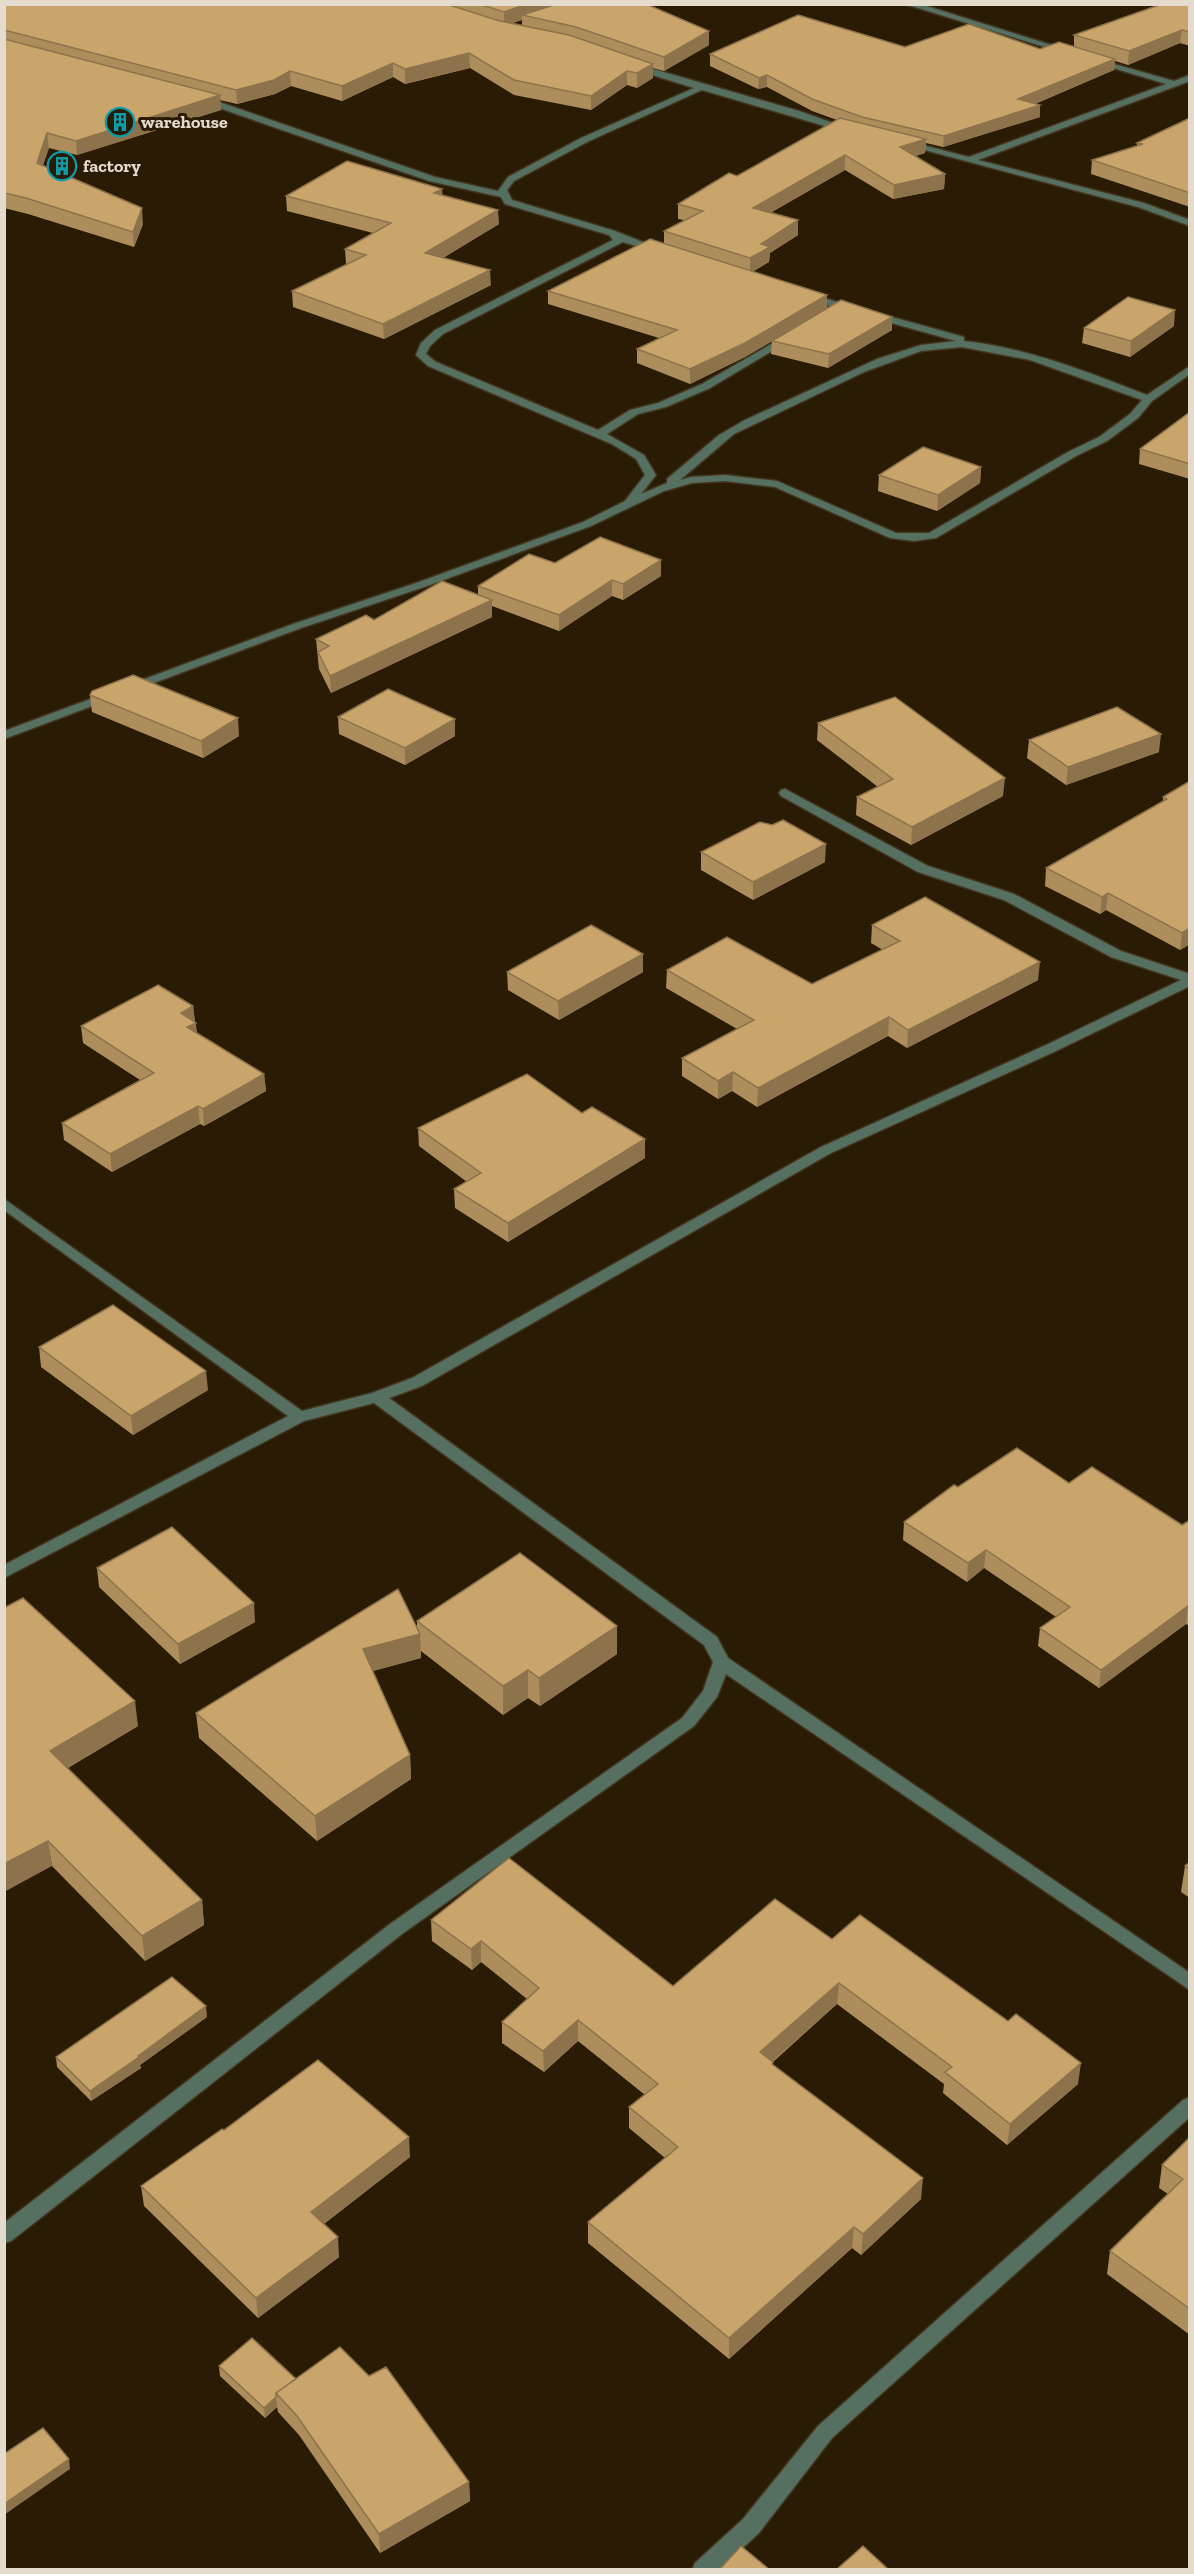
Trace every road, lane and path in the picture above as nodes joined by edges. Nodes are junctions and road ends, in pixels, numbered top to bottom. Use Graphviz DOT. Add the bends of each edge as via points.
graph roads {
  1 [pos="909,4"];
  2 [pos="1079,55"];
  3 [pos="1090,58"];
  4 [pos="623,63"];
  5 [pos="1190,78"];
  6 [pos="1176,84"];
  7 [pos="699,89"];
  8 [pos="196,98"];
  9 [pos="858,133"];
  10 [pos="901,143"];
  11 [pos="972,159"];
  12 [pos="505,195"];
  13 [pos="1190,223"];
  14 [pos="615,236"];
  15 [pos="671,254"];
  16 [pos="796,293"];
  17 [pos="841,307"];
  18 [pos="831,313"];
  19 [pos="800,332"];
  20 [pos="990,348"];
  21 [pos="1190,369"];
  22 [pos="1148,399"];
  23 [pos="598,435"];
  24 [pos="660,489"];
  25 [pos="627,503"];
  26 [pos="4,735"];
  27 [pos="785,793"];
  28 [pos="1190,980"];
  29 [pos="4,1203"];
  30 [pos="377,1397"];
  31 [pos="299,1417"];
  32 [pos="4,1572"];
  33 [pos="721,1662"];
  34 [pos="1190,1983"];
  35 [pos="1190,2105"];
  36 [pos="4,2235"];
  37 [pos="703,2570"];
  1 -- 2 [label="street"];
  3 -- 6 [label="street"];
  4 -- 7 [label="street"];
  5 -- 6 [label="street"];
  6 -- 11 [label="street"];
  7 -- 9 [label="street" via="803,113"];
  7 -- 12 [label="street" via="584,140 511,179 502,190"];
  8 -- 12 [label="street" via="432,179"];
  10 -- 11 [label="street"];
  11 -- 13 [label="street" via="1141,205"];
  12 -- 14 [label="street" via="508,202 518,206"];
  14 -- 15 [label="street"];
  14 -- 23 [label="street" via="619,241 609,247 439,332 425,345 421,355 432,364"];
  16 -- 17 [label="street"];
  17 -- 18 [label="street"];
  17 -- 20 [label="street"];
  19 -- 23 [label="street" via="706,386 634,412"];
  20 -- 22 [label="street" via="1030,356"];
  20 -- 24 [label="street" via="960,344 927,346 890,357 728,433"];
  21 -- 22 [label="street"];
  22 -- 24 [label="street" via="1134,416 1103,439 932,536 894,537 777,484 725,478 691,480"];
  23 -- 25 [label="street" via="640,456 651,475"];
  24 -- 25 [label="street"];
  25 -- 26 [label="street" via="587,524"];
  27 -- 28 [label="street" via="923,869 1010,897 1116,954"];
  28 -- 30 [label="street" via="1052,1048 826,1150 417,1382"];
  29 -- 31 [label="street"];
  30 -- 31 [label="street"];
  30 -- 33 [label="street" via="711,1641"];
  31 -- 32 [label="street"];
  33 -- 34 [label="street"];
  33 -- 36 [label="street" via="711,1693 688,1722 396,1929"];
  35 -- 37 [label="street" via="825,2432 751,2526"];
}
